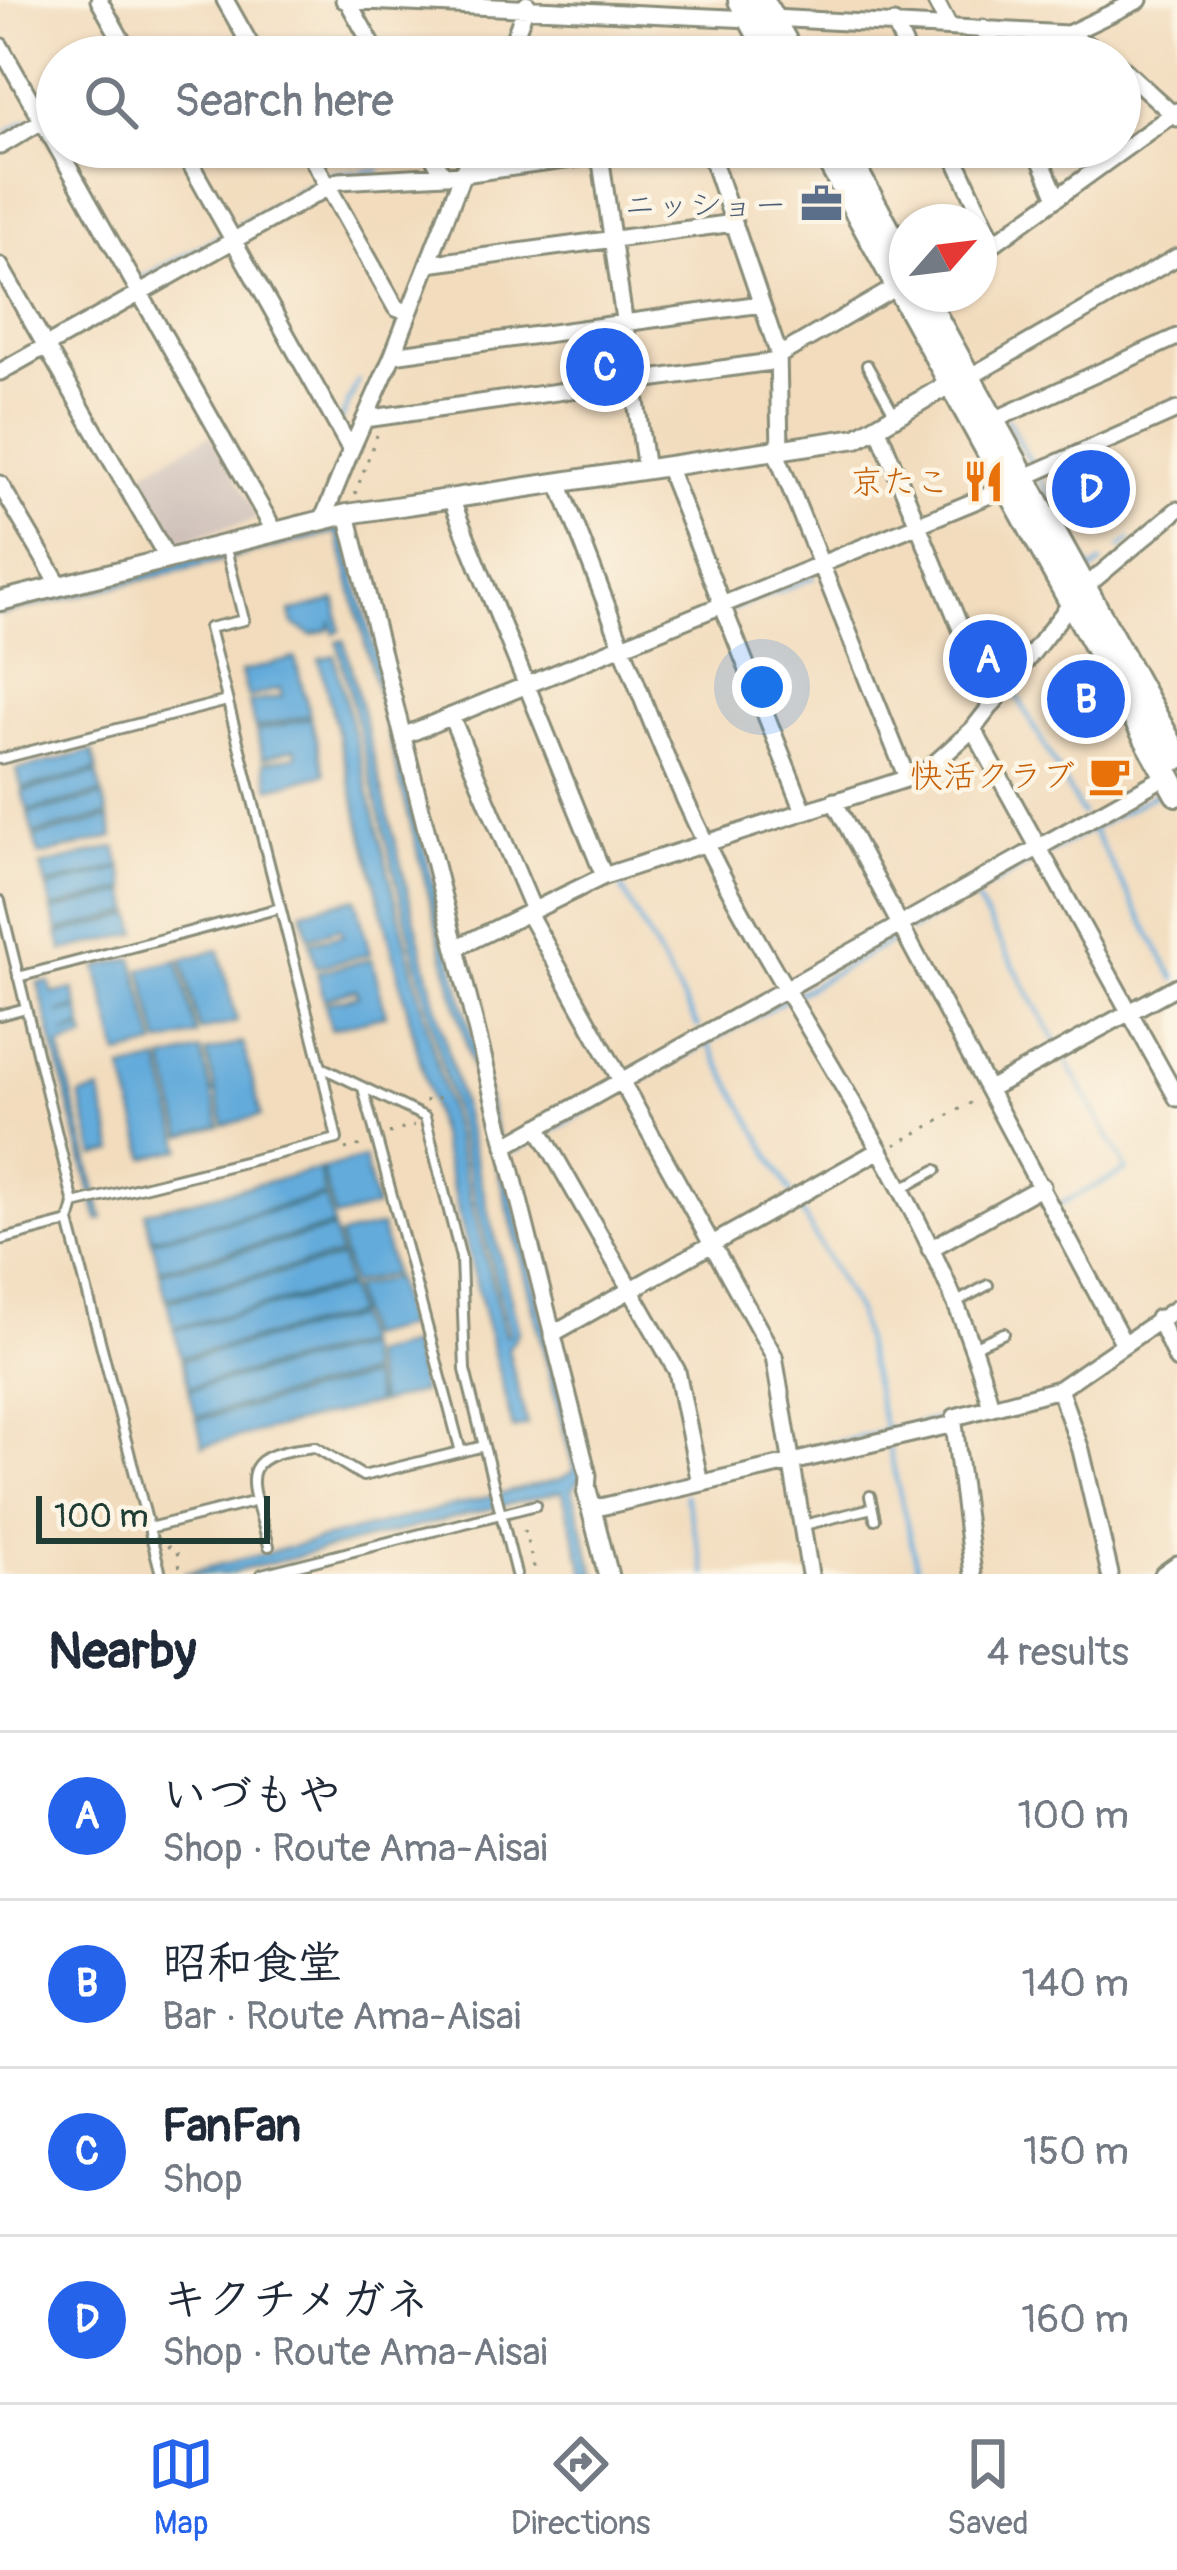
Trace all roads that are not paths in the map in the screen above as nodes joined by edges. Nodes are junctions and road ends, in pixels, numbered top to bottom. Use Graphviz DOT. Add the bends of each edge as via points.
graph roads {
  1 [pos="99,0"];
  2 [pos="225,0"];
  3 [pos="345,0"];
  4 [pos="935,0"];
  5 [pos="1090,0"];
  6 [pos="1139,0"];
  7 [pos="527,3"];
  8 [pos="756,9"];
  9 [pos="1100,19"];
  10 [pos="894,23"];
  11 [pos="948,25"];
  12 [pos="983,28"];
  13 [pos="1068,34"];
  14 [pos="119,36"];
  15 [pos="245,36"];
  16 [pos="366,36"];
  17 [pos="515,36"];
  18 [pos="777,36"];
  19 [pos="900,36"];
  20 [pos="987,36"];
  21 [pos="1071,36"];
  22 [pos="0,46"];
  23 [pos="1141,84"];
  24 [pos="36,110"];
  25 [pos="1176,113"];
  26 [pos="36,125"];
  27 [pos="1141,138"];
  28 [pos="0,146"];
  29 [pos="69,168"];
  30 [pos="194,168"];
  31 [pos="318,168"];
  32 [pos="439,168"];
  33 [pos="465,168"];
  34 [pos="506,168"];
  35 [pos="602,168"];
  36 [pos="715,168"];
  37 [pos="836,168"];
  38 [pos="853,168"];
  39 [pos="960,168"];
  40 [pos="1044,168"];
  41 [pos="1098,168"];
  42 [pos="463,174"];
  43 [pos="443,175"];
  44 [pos="328,186"];
  45 [pos="1057,197"];
  46 [pos="976,204"];
  47 [pos="734,223"];
  48 [pos="889,237"];
  49 [pos="233,240"];
  50 [pos="613,240"];
  51 [pos="997,241"];
  52 [pos="889,248"];
  53 [pos="1177,257"];
  54 [pos="428,264"];
  55 [pos="0,266"];
  56 [pos="140,293"];
  57 [pos="889,300"];
  58 [pos="761,304"];
  59 [pos="927,312"];
  60 [pos="409,313"];
  61 [pos="625,323"];
  62 [pos="1177,337"];
  63 [pos="46,346"];
  64 [pos="392,356"];
  65 [pos="778,358"];
  66 [pos="867,365"];
  67 [pos="0,372"];
  68 [pos="959,379"];
  69 [pos="634,381"];
  70 [pos="1177,410"];
  71 [pos="895,414"];
  72 [pos="364,419"];
  73 [pos="992,421"];
  74 [pos="877,426"];
  75 [pos="351,450"];
  76 [pos="778,450"];
  77 [pos="667,466"];
  78 [pos="646,470"];
  79 [pos="1016,482"];
  80 [pos="559,483"];
  81 [pos="0,484"];
  82 [pos="451,499"];
  83 [pos="1177,510"];
  84 [pos="347,514"];
  85 [pos="322,521"];
  86 [pos="918,524"];
  87 [pos="275,532"];
  88 [pos="226,552"];
  89 [pos="168,559"];
  90 [pos="820,565"];
  91 [pos="60,586"];
  92 [pos="1078,595"];
  93 [pos="0,601"];
  94 [pos="722,605"];
  95 [pos="625,645"];
  96 [pos="527,685"];
  97 [pos="227,700"];
  98 [pos="992,704"];
  99 [pos="452,716"];
  100 [pos="973,729"];
  101 [pos="403,736"];
  102 [pos="0,759"];
  103 [pos="1174,775"];
  104 [pos="908,778"];
  105 [pos="834,801"];
  106 [pos="804,811"];
  107 [pos="705,843"];
  108 [pos="1037,847"];
  109 [pos="604,876"];
  110 [pos="0,901"];
  111 [pos="280,908"];
  112 [pos="531,911"];
  113 [pos="900,924"];
  114 [pos="456,948"];
  115 [pos="18,977"];
  116 [pos="1177,986"];
  117 [pos="783,988"];
  118 [pos="26,1008"];
  119 [pos="1128,1012"];
  120 [pos="0,1015"];
  121 [pos="321,1067"];
  122 [pos="620,1079"];
  123 [pos="363,1087"];
  124 [pos="992,1090"];
  125 [pos="1177,1098"];
  126 [pos="538,1127"];
  127 [pos="506,1146"];
  128 [pos="877,1153"];
  129 [pos="936,1170"];
  130 [pos="1042,1186"];
  131 [pos="898,1191"];
  132 [pos="74,1204"];
  133 [pos="69,1222"];
  134 [pos="0,1240"];
  135 [pos="711,1245"];
  136 [pos="930,1249"];
  137 [pos="988,1286"];
  138 [pos="629,1291"];
  139 [pos="956,1303"];
  140 [pos="1177,1308"];
  141 [pos="1158,1318"];
  142 [pos="1004,1333"];
  143 [pos="552,1334"];
  144 [pos="1123,1342"];
  145 [pos="975,1346"];
  146 [pos="1177,1360"];
  147 [pos="1059,1389"];
  148 [pos="991,1407"];
  149 [pos="954,1424"];
  150 [pos="484,1446"];
  151 [pos="460,1452"];
  152 [pos="790,1461"];
  153 [pos="700,1483"];
  154 [pos="870,1496"];
  155 [pos="257,1501"];
  156 [pos="590,1501"];
  157 [pos="536,1505"];
  158 [pos="872,1508"];
  159 [pos="500,1510"];
  160 [pos="874,1519"];
  161 [pos="802,1526"];
  162 [pos="149,1528"];
  163 [pos="269,1546"];
  164 [pos="1177,1564"];
  165 [pos="161,1574"];
  166 [pos="262,1574"];
  167 [pos="516,1574"];
  168 [pos="608,1574"];
  169 [pos="810,1574"];
  170 [pos="974,1574"];
  171 [pos="1110,1574"];
  172 [pos="1164,1574"];
  1 -- 14 [label="street"];
  2 -- 15 [label="street"];
  3 -- 7 [label="street"];
  3 -- 16 [label="street"];
  4 -- 11 [label="street"];
  5 -- 9 [label="street"];
  6 -- 9 [label="street"];
  7 -- 8 [label="street"];
  7 -- 17 [label="street"];
  8 -- 10 [label="street"];
  8 -- 18 [label="main road"];
  9 -- 13 [label="street"];
  10 -- 11 [label="street"];
  10 -- 19 [label="street"];
  11 -- 12 [label="street"];
  12 -- 13 [label="street"];
  12 -- 20 [label="street"];
  13 -- 21 [label="street"];
  22 -- 24 [label="street"];
  23 -- 25 [label="street"];
  25 -- 27 [label="street"];
  26 -- 28 [label="street"];
  29 -- 56 [label="street"];
  30 -- 49 [label="street"];
  31 -- 44 [label="street"];
  32 -- 43 [label="street"];
  33 -- 42 [label="street"];
  34 -- 42 [label="street"];
  35 -- 50 [label="street"];
  36 -- 47 [label="street"];
  37 -- 52 [label="main road"];
  38 -- 48 [label="main road"];
  39 -- 46 [label="street"];
  40 -- 45 [label="street"];
  41 -- 45 [label="street"];
  42 -- 43 [label="street"];
  42 -- 54 [label="street"];
  43 -- 44 [label="street"];
  44 -- 49 [label="street"];
  44 -- 60 [label="street" via="396,308"];
  45 -- 51 [label="street"];
  47 -- 50 [label="street"];
  47 -- 58 [label="street"];
  49 -- 56 [label="street"];
  49 -- 75 [label="street"];
  50 -- 54 [label="street"];
  50 -- 61 [label="street"];
  53 -- 68 [label="street"];
  54 -- 60 [label="street"];
  55 -- 63 [label="street"];
  56 -- 63 [label="street"];
  56 -- 87 [label="street"];
  57 -- 65 [label="street"];
  58 -- 61 [label="street"];
  58 -- 65 [label="street"];
  59 -- 68 [label="main road"];
  60 -- 64 [label="street"];
  61 -- 64 [label="street"];
  61 -- 69 [label="street"];
  62 -- 73 [label="street"];
  63 -- 67 [label="street"];
  63 -- 89 [label="street"];
  64 -- 72 [label="street"];
  65 -- 69 [label="street"];
  65 -- 76 [label="street"];
  66 -- 71 [label="lane"];
  68 -- 71 [label="street"];
  68 -- 73 [label="main road"];
  68 -- 79 [label="main road"];
  69 -- 72 [label="street"];
  69 -- 78 [label="street"];
  70 -- 79 [label="street"];
  71 -- 74 [label="street"];
  72 -- 75 [label="street"];
  73 -- 79 [label="main road"];
  74 -- 76 [label="street" via="857,438"];
  74 -- 86 [label="street"];
  75 -- 85 [label="street"];
  76 -- 77 [label="street"];
  76 -- 90 [label="street"];
  77 -- 78 [label="street"];
  77 -- 94 [label="street"];
  78 -- 80 [label="street"];
  79 -- 86 [label="street"];
  79 -- 92 [label="main road"];
  80 -- 82 [label="street"];
  80 -- 95 [label="street"];
  81 -- 91 [label="street"];
  82 -- 84 [label="street"];
  82 -- 96 [label="street"];
  83 -- 92 [label="street"];
  84 -- 85 [label="street"];
  84 -- 101 [label="street"];
  85 -- 87 [label="street"];
  86 -- 90 [label="street"];
  86 -- 98 [label="street"];
  87 -- 88 [label="street"];
  88 -- 89 [label="street"];
  88 -- 97 [label="lane" via="244,620 209,628"];
  89 -- 91 [label="street"];
  90 -- 94 [label="street"];
  90 -- 104 [label="street"];
  91 -- 93 [label="street"];
  92 -- 98 [label="street"];
  92 -- 103 [label="main road"];
  94 -- 95 [label="street"];
  94 -- 106 [label="street"];
  95 -- 96 [label="street"];
  95 -- 107 [label="street"];
  96 -- 99 [label="street"];
  96 -- 109 [label="street"];
  97 -- 102 [label="lane"];
  97 -- 111 [label="lane"];
  98 -- 100 [label="street"];
  99 -- 101 [label="street"];
  99 -- 112 [label="street"];
  100 -- 104 [label="street"];
  100 -- 108 [label="street"];
  101 -- 114 [label="street"];
  103 -- 108 [label="street"];
  104 -- 105 [label="street"];
  105 -- 106 [label="street"];
  105 -- 113 [label="street"];
  106 -- 107 [label="street"];
  107 -- 109 [label="street"];
  107 -- 117 [label="street"];
  108 -- 113 [label="street"];
  108 -- 119 [label="street"];
  109 -- 112 [label="street"];
  110 -- 115 [label="lane"];
  111 -- 115 [label="lane"];
  111 -- 121 [label="lane"];
  112 -- 114 [label="street"];
  112 -- 122 [label="street"];
  113 -- 117 [label="street"];
  113 -- 124 [label="street"];
  114 -- 127 [label="street"];
  115 -- 118 [label="lane"];
  116 -- 119 [label="street"];
  117 -- 122 [label="street"];
  117 -- 128 [label="street"];
  118 -- 120 [label="lane"];
  118 -- 132 [label="lane"];
  119 -- 124 [label="street"];
  119 -- 125 [label="street"];
  121 -- 123 [label="lane"];
  121 -- 132 [label="lane" via="337,1139"];
  122 -- 126 [label="street"];
  122 -- 135 [label="street"];
  123 -- 150 [label="lane" via="425,1117 460,1258 466,1370"];
  123 -- 151 [label="lane"];
  124 -- 130 [label="street"];
  126 -- 127 [label="street"];
  126 -- 138 [label="street"];
  127 -- 143 [label="street"];
  128 -- 131 [label="street"];
  128 -- 135 [label="street"];
  129 -- 131 [label="lane"];
  130 -- 136 [label="street"];
  130 -- 144 [label="street"];
  131 -- 136 [label="street"];
  132 -- 133 [label="lane"];
  133 -- 134 [label="lane"];
  133 -- 162 [label="lane"];
  135 -- 138 [label="street"];
  135 -- 152 [label="street" via="774,1356"];
  136 -- 139 [label="street"];
  137 -- 139 [label="lane"];
  138 -- 143 [label="street"];
  138 -- 153 [label="street" via="677,1372"];
  139 -- 145 [label="street"];
  140 -- 141 [label="street"];
  141 -- 144 [label="street"];
  141 -- 146 [label="street"];
  142 -- 145 [label="lane"];
  143 -- 156 [label="street"];
  144 -- 147 [label="street"];
  145 -- 148 [label="street"];
  147 -- 148 [label="street"];
  147 -- 171 [label="street"];
  148 -- 149 [label="street"];
  149 -- 152 [label="street"];
  149 -- 170 [label="street"];
  150 -- 151 [label="lane"];
  150 -- 159 [label="lane"];
  151 -- 155 [label="lane" via="363,1476 315,1447 270,1456 252,1469"];
  152 -- 153 [label="street"];
  152 -- 161 [label="street"];
  153 -- 156 [label="street"];
  154 -- 158 [label="lane"];
  155 -- 162 [label="lane"];
  155 -- 163 [label="lane"];
  156 -- 168 [label="street"];
  157 -- 159 [label="lane"];
  158 -- 160 [label="lane"];
  158 -- 161 [label="lane"];
  159 -- 166 [label="lane"];
  159 -- 167 [label="lane"];
  161 -- 169 [label="street"];
  162 -- 165 [label="lane"];
  164 -- 172 [label="street"];
}
